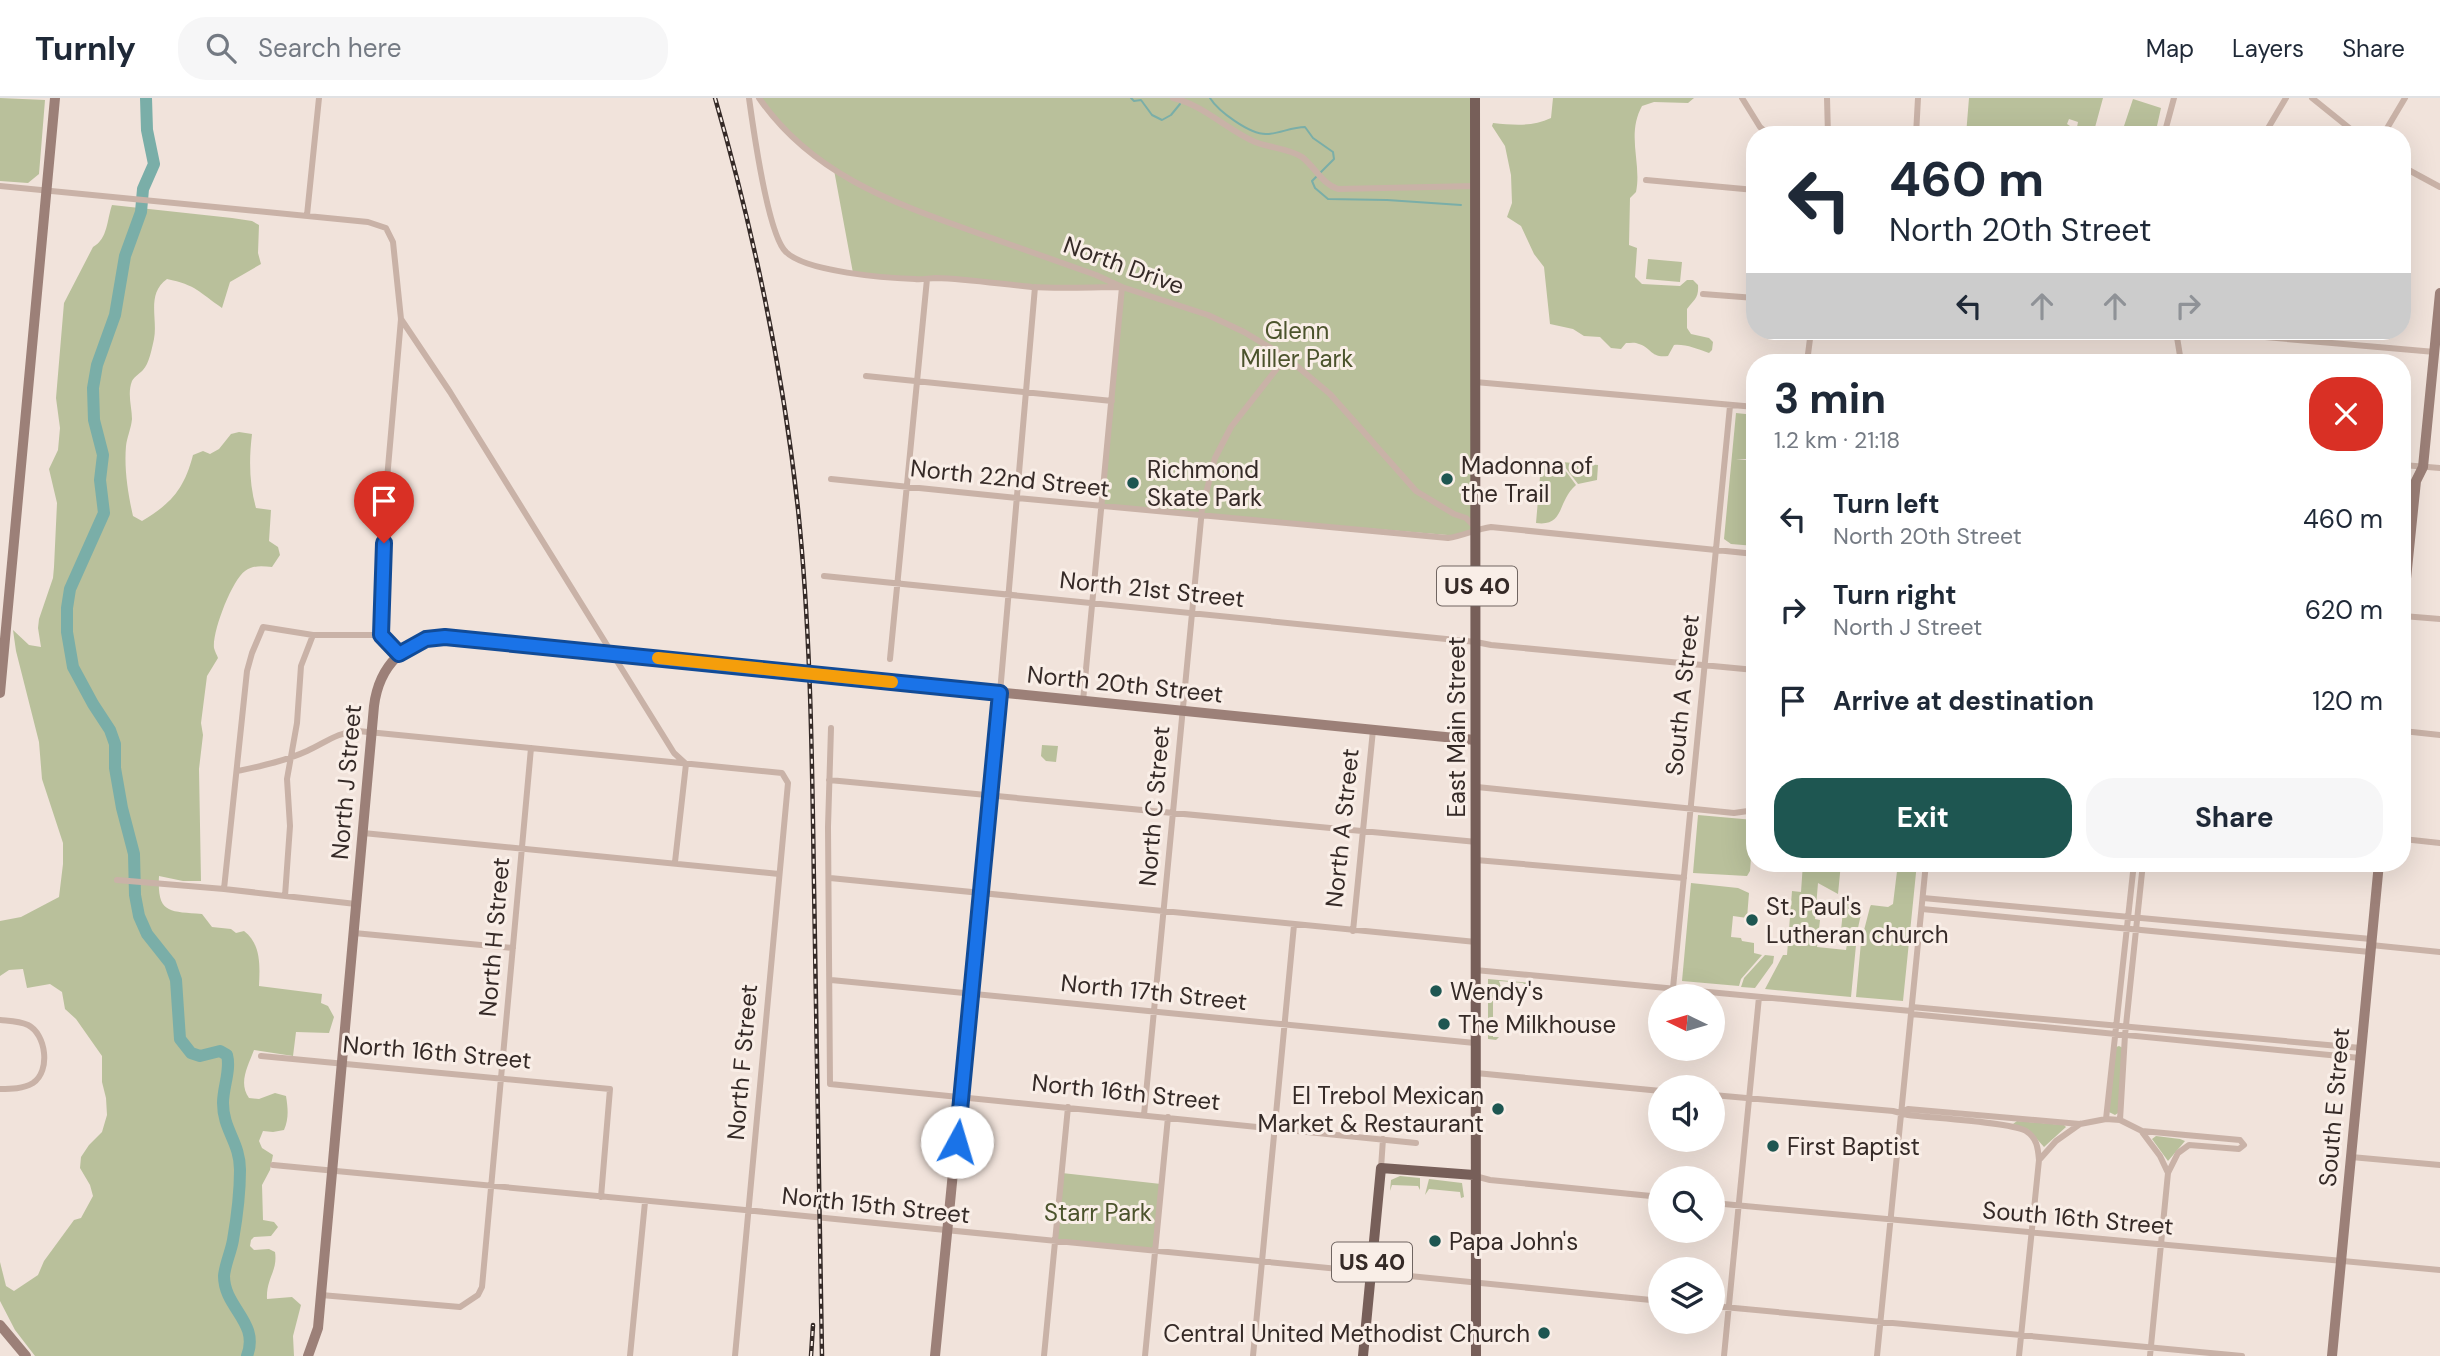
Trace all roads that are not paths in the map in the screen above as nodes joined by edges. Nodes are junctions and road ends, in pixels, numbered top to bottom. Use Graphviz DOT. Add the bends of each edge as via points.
graph roads {
  1 [pos="55,98"];
  2 [pos="319,98"];
  3 [pos="749,98"];
  4 [pos="759,98"];
  5 [pos="1475,98"];
  6 [pos="1742,98"];
  7 [pos="1827,98"];
  8 [pos="1918,98"];
  9 [pos="2174,98"];
  10 [pos="2286,98"];
  11 [pos="2312,98"];
  12 [pos="2405,98"];
  13 [pos="1177,99"];
  14 [pos="1761,126"];
  15 [pos="1828,126"];
  16 [pos="1916,126"];
  17 [pos="2166,126"];
  18 [pos="2269,126"];
  19 [pos="2347,126"];
  20 [pos="2389,126"];
  21 [pos="2411,171"];
  22 [pos="1646,180"];
  23 [pos="0,186"];
  24 [pos="1475,186"];
  25 [pos="2440,187"];
  26 [pos="1746,189"];
  27 [pos="47,190"];
  28 [pos="307,215"];
  29 [pos="927,279"];
  30 [pos="1035,287"];
  31 [pos="1122,287"];
  32 [pos="2440,293"];
  33 [pos="1703,294"];
  34 [pos="1746,297"];
  35 [pos="2439,316"];
  36 [pos="401,319"];
  37 [pos="2298,340"];
  38 [pos="2309,341"];
  39 [pos="2434,352"];
  40 [pos="1286,357"];
  41 [pos="866,376"];
  42 [pos="917,382"];
  43 [pos="1475,382"];
  44 [pos="1026,392"];
  45 [pos="1112,401"];
  46 [pos="1730,406"];
  47 [pos="1746,407"];
  48 [pos="2411,466"];
  49 [pos="2423,467"];
  50 [pos="2440,468"];
  51 [pos="831,478"];
  52 [pos="907,487"];
  53 [pos="1017,498"];
  54 [pos="1102,506"];
  55 [pos="1201,516"];
  56 [pos="1477,529"];
  57 [pos="2411,530"];
  58 [pos="1716,550"];
  59 [pos="1746,553"];
  60 [pos="824,576"];
  61 [pos="898,583"];
  62 [pos="1009,594"];
  63 [pos="1092,603"];
  64 [pos="1191,613"];
  65 [pos="2411,617"];
  66 [pos="2440,619"];
  67 [pos="313,635"];
  68 [pos="381,635"];
  69 [pos="1476,642"];
  70 [pos="612,653"];
  71 [pos="399,654"];
  72 [pos="890,659"];
  73 [pos="1704,666"];
  74 [pos="1746,669"];
  75 [pos="0,693"];
  76 [pos="1000,693"];
  77 [pos="1083,702"];
  78 [pos="1182,711"];
  79 [pos="831,728"];
  80 [pos="1373,730"];
  81 [pos="2411,732"];
  82 [pos="372,733"];
  83 [pos="2440,735"];
  84 [pos="1475,740"];
  85 [pos="531,748"];
  86 [pos="290,758"];
  87 [pos="685,764"];
  88 [pos="238,771"];
  89 [pos="829,780"];
  90 [pos="1477,787"];
  91 [pos="991,795"];
  92 [pos="1690,808"];
  93 [pos="1746,811"];
  94 [pos="1173,813"];
  95 [pos="1363,831"];
  96 [pos="363,833"];
  97 [pos="2411,840"];
  98 [pos="1477,842"];
  99 [pos="2440,843"];
  100 [pos="521,848"];
  101 [pos="1476,860"];
  102 [pos="675,862"];
  103 [pos="1925,872"];
  104 [pos="2133,872"];
  105 [pos="2142,872"];
  106 [pos="2378,872"];
  107 [pos="779,874"];
  108 [pos="830,878"];
  109 [pos="1684,878"];
  110 [pos="117,880"];
  111 [pos="223,888"];
  112 [pos="982,894"];
  113 [pos="285,896"];
  114 [pos="1923,898"];
  115 [pos="356,904"];
  116 [pos="1922,909"];
  117 [pos="1163,911"];
  118 [pos="2129,917"];
  119 [pos="2137,918"];
  120 [pos="1294,925"];
  121 [pos="2132,929"];
  122 [pos="1353,931"];
  123 [pos="354,933"];
  124 [pos="1476,942"];
  125 [pos="2371,946"];
  126 [pos="513,948"];
  127 [pos="2440,952"];
  128 [pos="1475,970"];
  129 [pos="831,980"];
  130 [pos="1673,984"];
  131 [pos="1648,986"];
  132 [pos="972,994"];
  133 [pos="1726,994"];
  134 [pos="1759,997"];
  135 [pos="1155,1011"];
  136 [pos="1911,1011"];
  137 [pos="0,1020"];
  138 [pos="1284,1025"];
  139 [pos="2118,1026"];
  140 [pos="2126,1027"];
  141 [pos="2116,1034"];
  142 [pos="2125,1035"];
  143 [pos="1475,1043"];
  144 [pos="2360,1053"];
  145 [pos="261,1056"];
  146 [pos="343,1065"];
  147 [pos="1476,1073"];
  148 [pos="500,1080"];
  149 [pos="0,1088"];
  150 [pos="1648,1090"];
  151 [pos="962,1097"];
  152 [pos="1725,1097"];
  153 [pos="1749,1099"];
  154 [pos="1068,1107"];
  155 [pos="1901,1112"];
  156 [pos="1144,1115"];
  157 [pos="1168,1117"];
  158 [pos="2106,1119"];
  159 [pos="2120,1120"];
  160 [pos="2080,1124"];
  161 [pos="1275,1130"];
  162 [pos="2142,1131"];
  163 [pos="1383,1139"];
  164 [pos="1416,1143"];
  165 [pos="2351,1157"];
  166 [pos="2039,1160"];
  167 [pos="2440,1165"];
  168 [pos="273,1166"];
  169 [pos="1381,1168"];
  170 [pos="332,1171"];
  171 [pos="2168,1173"];
  172 [pos="1474,1175"];
  173 [pos="492,1187"];
  174 [pos="1648,1196"];
  175 [pos="601,1197"];
  176 [pos="645,1202"];
  177 [pos="1725,1204"];
  178 [pos="1739,1205"];
  179 [pos="748,1211"];
  180 [pos="1889,1220"];
  181 [pos="948,1231"];
  182 [pos="2031,1233"];
  183 [pos="1055,1242"];
  184 [pos="2162,1245"];
  185 [pos="1155,1252"];
  186 [pos="2341,1261"];
  187 [pos="1262,1263"];
  188 [pos="2440,1270"];
  189 [pos="1371,1274"];
  190 [pos="1475,1283"];
  191 [pos="321,1295"];
  192 [pos="1648,1300"];
  193 [pos="1725,1308"];
  194 [pos="1729,1308"];
  195 [pos="1880,1322"];
  196 [pos="0,1325"];
  197 [pos="2021,1335"];
  198 [pos="2151,1348"];
  199 [pos="26,1356"];
  200 [pos="308,1356"];
  201 [pos="630,1356"];
  202 [pos="735,1356"];
  203 [pos="935,1356"];
  204 [pos="1044,1356"];
  205 [pos="1145,1356"];
  206 [pos="1253,1356"];
  207 [pos="1363,1356"];
  208 [pos="1476,1356"];
  209 [pos="1724,1356"];
  210 [pos="1877,1356"];
  211 [pos="2019,1356"];
  212 [pos="2150,1356"];
  213 [pos="2242,1356"];
  214 [pos="2332,1356"];
  1 -- 27 [label="street"];
  2 -- 28 [label="street"];
  3 -- 29 [label="street" via="769,206 787,253 831,269"];
  4 -- 31 [label="street, North Drive" via="798,144 862,188"];
  5 -- 24 [label="main road, East Main Street / US 40"];
  6 -- 14 [label="street"];
  7 -- 15 [label="street"];
  8 -- 16 [label="street"];
  9 -- 17 [label="street"];
  10 -- 18 [label="street"];
  11 -- 19 [label="street"];
  12 -- 20 [label="street"];
  13 -- 24 [label="street" via="1254,142 1296,154 1331,187"];
  21 -- 25 [label="street"];
  22 -- 26 [label="street"];
  23 -- 27 [label="street"];
  24 -- 43 [label="main road, East Main Street / US 40"];
  27 -- 28 [label="street"];
  27 -- 75 [label="street"];
  28 -- 36 [label="street" via="384,227 394,246"];
  29 -- 30 [label="street"];
  29 -- 42 [label="street"];
  30 -- 31 [label="street"];
  30 -- 44 [label="street"];
  31 -- 40 [label="street, North Drive" via="1208,315"];
  31 -- 45 [label="street"];
  32 -- 35 [label="street"];
  33 -- 34 [label="street"];
  35 -- 39 [label="street"];
  36 -- 68 [label="street" via="387,479"];
  36 -- 70 [label="street"];
  37 -- 38 [label="street"];
  38 -- 39 [label="street"];
  39 -- 49 [label="street"];
  40 -- 55 [label="street, North C Street" via="1231,427 1215,458"];
  40 -- 56 [label="street, North Drive" via="1330,394 1416,491 1466,518"];
  41 -- 42 [label="street"];
  42 -- 44 [label="street"];
  42 -- 52 [label="street"];
  43 -- 46 [label="street"];
  43 -- 56 [label="main road, East Main Street / US 40"];
  44 -- 45 [label="street"];
  44 -- 53 [label="street"];
  45 -- 54 [label="street"];
  46 -- 47 [label="street"];
  46 -- 58 [label="street, South A Street"];
  48 -- 49 [label="street"];
  49 -- 50 [label="street"];
  49 -- 57 [label="street" via="2416,481"];
  51 -- 52 [label="street, North 22nd Street"];
  52 -- 53 [label="street, North 22nd Street"];
  52 -- 61 [label="street"];
  53 -- 54 [label="street, North 22nd Street"];
  53 -- 62 [label="street"];
  54 -- 55 [label="street, North 22nd Street"];
  54 -- 63 [label="street"];
  55 -- 56 [label="street, North 22nd Street" via="1448,538"];
  55 -- 64 [label="street, North C Street"];
  56 -- 58 [label="street, North 22nd Street"];
  56 -- 69 [label="main road, East Main Street / US 40"];
  58 -- 59 [label="street, North 22nd Street"];
  58 -- 73 [label="street, South A Street"];
  60 -- 61 [label="street, North 21st Street"];
  61 -- 62 [label="street, North 21st Street"];
  61 -- 72 [label="street"];
  62 -- 63 [label="street, North 21st Street"];
  62 -- 76 [label="street"];
  63 -- 64 [label="street, North 21st Street"];
  63 -- 77 [label="street"];
  64 -- 69 [label="street, North 21st Street"];
  64 -- 78 [label="street, North C Street"];
  65 -- 66 [label="street"];
  67 -- 68 [label="street"];
  67 -- 86 [label="street" via="301,666"];
  67 -- 88 [label="street" via="263,627 249,662"];
  68 -- 71 [label="street"];
  69 -- 73 [label="street, North 21st Street"];
  69 -- 84 [label="main road, East Main Street / US 40"];
  70 -- 71 [label="street, North 20th Street" via="445,637 426,639"];
  70 -- 76 [label="street, North 20th Street, bridge"];
  70 -- 87 [label="street"];
  71 -- 82 [label="street, North J Street" via="378,684"];
  73 -- 74 [label="street, North 21st Street"];
  73 -- 92 [label="street, South A Street"];
  76 -- 77 [label="street, North 20th Street"];
  76 -- 91 [label="street"];
  77 -- 78 [label="street, North 20th Street"];
  78 -- 80 [label="street, North 20th Street"];
  78 -- 94 [label="street, North C Street"];
  79 -- 89 [label="street"];
  80 -- 84 [label="street, North 20th Street"];
  80 -- 95 [label="street, North A Street"];
  81 -- 83 [label="street"];
  82 -- 85 [label="street"];
  82 -- 86 [label="street" via="343,732"];
  82 -- 96 [label="street, North J Street"];
  84 -- 90 [label="main road, East Main Street / US 40"];
  85 -- 87 [label="street"];
  85 -- 100 [label="street, North H Street"];
  86 -- 88 [label="street"];
  86 -- 113 [label="street"];
  87 -- 102 [label="street"];
  87 -- 107 [label="street, North F Street" via="782,773 788,782"];
  88 -- 111 [label="street"];
  89 -- 91 [label="street"];
  89 -- 108 [label="street"];
  90 -- 92 [label="street"];
  90 -- 98 [label="main road, East Main Street / US 40"];
  91 -- 94 [label="street"];
  91 -- 112 [label="street"];
  92 -- 93 [label="street"];
  92 -- 109 [label="street, South A Street"];
  94 -- 95 [label="street"];
  94 -- 117 [label="street, North C Street"];
  95 -- 98 [label="street"];
  95 -- 122 [label="street, North A Street"];
  96 -- 100 [label="street"];
  96 -- 115 [label="street, North J Street"];
  97 -- 99 [label="street"];
  98 -- 101 [label="main road, East Main Street / US 40"];
  100 -- 102 [label="street"];
  100 -- 126 [label="street, North H Street"];
  101 -- 109 [label="street"];
  101 -- 124 [label="main road, East Main Street / US 40"];
  102 -- 107 [label="street"];
  103 -- 114 [label="street"];
  104 -- 118 [label="street"];
  105 -- 119 [label="street"];
  106 -- 125 [label="street, South E Street"];
  107 -- 179 [label="street, North F Street"];
  108 -- 112 [label="street"];
  108 -- 129 [label="street"];
  109 -- 130 [label="street, South A Street"];
  110 -- 111 [label="street"];
  111 -- 113 [label="street"];
  112 -- 117 [label="street"];
  112 -- 132 [label="street"];
  113 -- 115 [label="street"];
  114 -- 116 [label="street"];
  114 -- 118 [label="street"];
  115 -- 123 [label="street, North J Street"];
  116 -- 121 [label="street"];
  116 -- 136 [label="street"];
  117 -- 120 [label="street"];
  117 -- 135 [label="street, North C Street"];
  118 -- 119 [label="street"];
  118 -- 121 [label="street"];
  119 -- 121 [label="street"];
  119 -- 125 [label="street"];
  120 -- 122 [label="street"];
  120 -- 138 [label="street"];
  121 -- 125 [label="street"];
  121 -- 139 [label="street"];
  121 -- 140 [label="street"];
  122 -- 124 [label="street"];
  123 -- 126 [label="street"];
  123 -- 146 [label="street, North J Street"];
  124 -- 128 [label="main road, East Main Street / US 40"];
  125 -- 127 [label="street"];
  125 -- 144 [label="street, South E Street"];
  126 -- 148 [label="street, North H Street"];
  128 -- 131 [label="street"];
  128 -- 143 [label="main road, East Main Street / US 40"];
  129 -- 132 [label="street, North 17th Street"];
  129 -- 151 [label="street, North 16th Street" via="830,1084"];
  132 -- 135 [label="street, North 17th Street"];
  132 -- 151 [label="street"];
  133 -- 134 [label="street"];
  134 -- 136 [label="street"];
  134 -- 153 [label="street"];
  135 -- 138 [label="street, North 17th Street"];
  135 -- 156 [label="street, North C Street"];
  136 -- 139 [label="street"];
  136 -- 141 [label="street"];
  136 -- 155 [label="street"];
  137 -- 149 [label="street" via="31,1027 44,1052 42,1070 34,1083"];
  138 -- 143 [label="street, North 17th Street"];
  138 -- 161 [label="street"];
  139 -- 140 [label="street"];
  139 -- 141 [label="street"];
  140 -- 142 [label="street"];
  140 -- 144 [label="street"];
  141 -- 142 [label="street"];
  141 -- 158 [label="street"];
  142 -- 144 [label="street"];
  142 -- 159 [label="street"];
  143 -- 147 [label="main road, East Main Street / US 40"];
  144 -- 165 [label="street, South E Street"];
  145 -- 146 [label="street, North 16th Street"];
  146 -- 148 [label="street, North 16th Street"];
  146 -- 170 [label="street, North J Street"];
  147 -- 150 [label="street"];
  147 -- 172 [label="main road, East Main Street / US 40"];
  148 -- 173 [label="street, North H Street"];
  148 -- 175 [label="street, North 16th Street" via="610,1089"];
  151 -- 154 [label="street, North 16th Street"];
  151 -- 181 [label="street"];
  152 -- 153 [label="street"];
  153 -- 155 [label="street"];
  153 -- 178 [label="street"];
  154 -- 156 [label="street, North 16th Street"];
  154 -- 183 [label="street"];
  155 -- 160 [label="street"];
  155 -- 166 [label="street" via="2028,1132"];
  155 -- 180 [label="street"];
  156 -- 157 [label="street, North 16th Street"];
  157 -- 161 [label="street, North 16th Street"];
  157 -- 185 [label="street"];
  158 -- 159 [label="street"];
  158 -- 160 [label="street"];
  159 -- 162 [label="street"];
  160 -- 166 [label="street"];
  161 -- 163 [label="street, North 16th Street"];
  161 -- 187 [label="street"];
  162 -- 171 [label="street"];
  162 -- 171 [label="street" via="2240,1140 2244,1145 2239,1149 2189,1145 2178,1153"];
  163 -- 164 [label="street, North 16th Street"];
  163 -- 169 [label="street"];
  165 -- 167 [label="street"];
  165 -- 186 [label="street, South E Street"];
  166 -- 182 [label="street"];
  168 -- 170 [label="street, North 15th Street"];
  169 -- 172 [label="main road"];
  169 -- 189 [label="main road, US 40"];
  170 -- 173 [label="street, North 15th Street"];
  170 -- 191 [label="street, North J Street"];
  171 -- 184 [label="street"];
  172 -- 174 [label="street"];
  172 -- 190 [label="main road, East Main Street / US 40"];
  173 -- 175 [label="street, North 15th Street"];
  173 -- 191 [label="street, North H Street" via="484,1280 478,1295 460,1307"];
  175 -- 176 [label="street, North 15th Street"];
  176 -- 179 [label="street, North 15th Street"];
  176 -- 201 [label="street"];
  177 -- 178 [label="street, South 16th Street"];
  178 -- 180 [label="street, South 16th Street"];
  178 -- 194 [label="street"];
  179 -- 181 [label="street, North 15th Street"];
  179 -- 202 [label="street, North F Street"];
  180 -- 182 [label="street, South 16th Street"];
  180 -- 195 [label="street"];
  181 -- 183 [label="street, North 15th Street"];
  181 -- 203 [label="street"];
  182 -- 184 [label="street, South 16th Street"];
  182 -- 197 [label="street"];
  183 -- 185 [label="street, North 15th Street"];
  183 -- 204 [label="street"];
  184 -- 186 [label="street, South 16th Street"];
  184 -- 198 [label="street"];
  185 -- 187 [label="street, North 15th Street"];
  185 -- 205 [label="street"];
  186 -- 188 [label="street, South 16th Street"];
  186 -- 214 [label="street, South E Street"];
  187 -- 189 [label="street, North 15th Street"];
  187 -- 206 [label="street"];
  189 -- 190 [label="street, North 15th Street"];
  189 -- 207 [label="main road, US 40"];
  190 -- 192 [label="street, North 15th Street"];
  190 -- 208 [label="main road, East Main Street / US 40"];
  191 -- 200 [label="street, North J Street" via="318,1328"];
  193 -- 194 [label="street"];
  194 -- 195 [label="street"];
  194 -- 209 [label="street"];
  195 -- 197 [label="street"];
  195 -- 210 [label="street"];
  196 -- 199 [label="street"];
  197 -- 198 [label="street"];
  197 -- 211 [label="street"];
  198 -- 212 [label="street"];
  198 -- 213 [label="street"];
}
